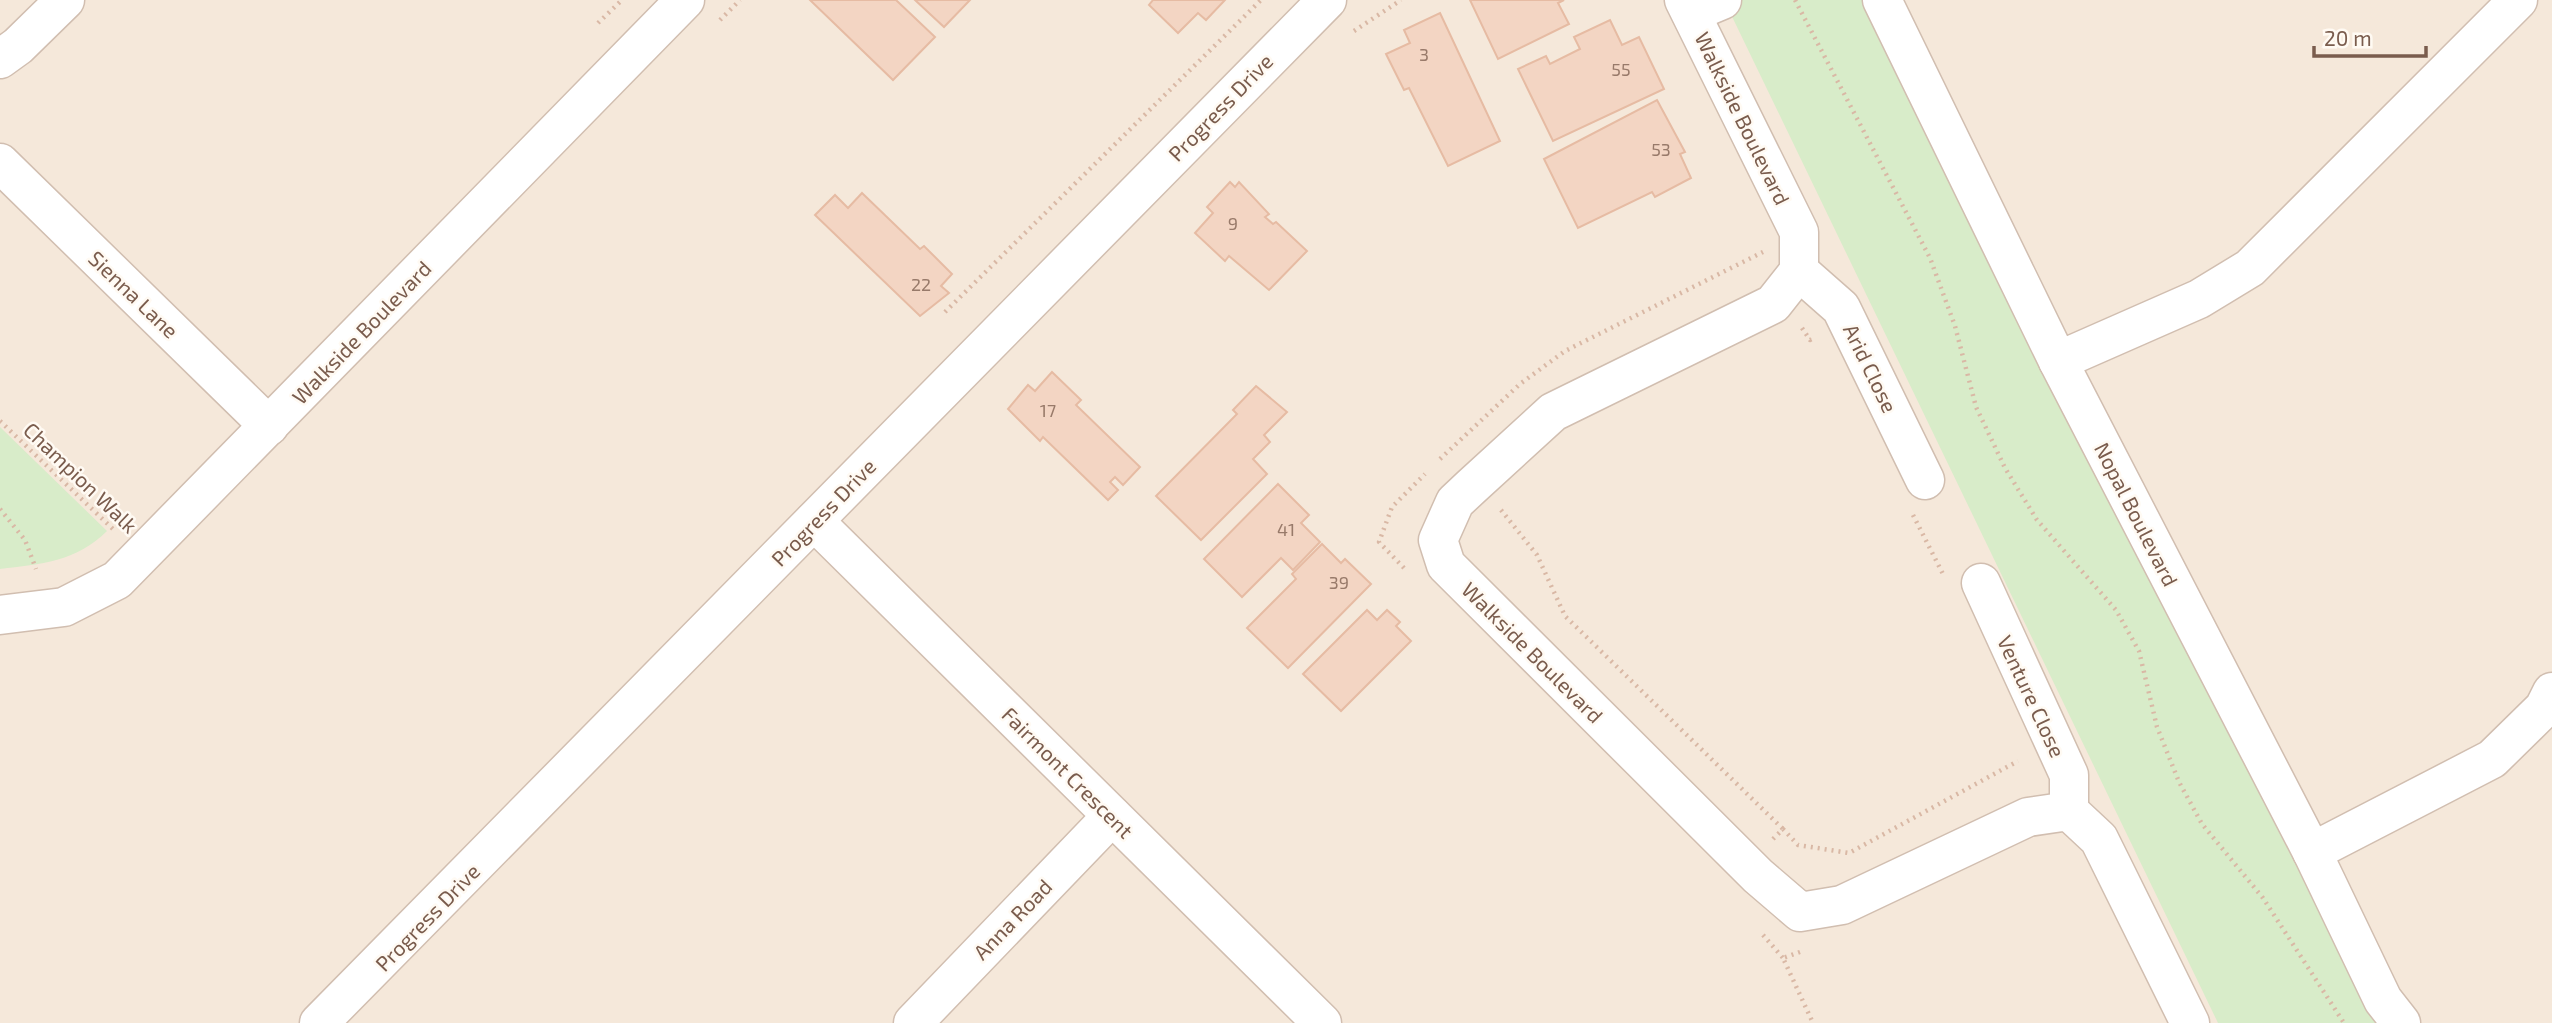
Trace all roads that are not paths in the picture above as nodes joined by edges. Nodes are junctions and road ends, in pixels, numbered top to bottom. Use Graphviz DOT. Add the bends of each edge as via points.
graph roads {
  1 [pos="65,0"];
  2 [pos="685,0"];
  3 [pos="1327,0"];
  4 [pos="1882,0"];
  5 [pos="2518,0"];
  6 [pos="1699,4"];
  7 [pos="0,59"];
  8 [pos="0,163"];
  9 [pos="1799,271"];
  10 [pos="2059,361"];
  11 [pos="269,426"];
  12 [pos="1925,480"];
  13 [pos="814,521"];
  14 [pos="1981,583"];
  15 [pos="0,615"];
  16 [pos="2552,692"];
  17 [pos="2069,811"];
  18 [pos="1112,816"];
  19 [pos="2312,852"];
  20 [pos="319,1023"];
  21 [pos="913,1023"];
  22 [pos="1321,1023"];
  23 [pos="2190,1023"];
  24 [pos="2401,1023"];
  1 -- 7 [label="street"];
  2 -- 11 [label="street, Walkside Boulevard"];
  3 -- 13 [label="street, Progress Drive"];
  4 -- 10 [label="street, Nopal Boulevard"];
  5 -- 10 [label="street" via="2250,268 2199,299"];
  6 -- 9 [label="street, Walkside Boulevard" via="1799,232"];
  8 -- 11 [label="street, Sienna Lane"];
  9 -- 12 [label="street, Arid Close" via="1841,308"];
  9 -- 17 [label="street, Walkside Boulevard" via="1773,304 1553,412 1454,502 1438,540 1446,565 1747,865 1800,912 1842,905 2028,817"];
  10 -- 19 [label="street, Nopal Boulevard"];
  11 -- 15 [label="street, Walkside Boulevard" via="117,579 64,607"];
  13 -- 18 [label="street, Fairmont Crescent"];
  13 -- 20 [label="street, Progress Drive"];
  14 -- 17 [label="street, Venture Close" via="2069,775"];
  16 -- 19 [label="street" via="2544,708 2492,759"];
  17 -- 23 [label="street" via="2099,839"];
  18 -- 21 [label="street, Anna Road"];
  18 -- 22 [label="street, Fairmont Crescent"];
  19 -- 24 [label="street, Nopal Boulevard" via="2384,1000"];
}
